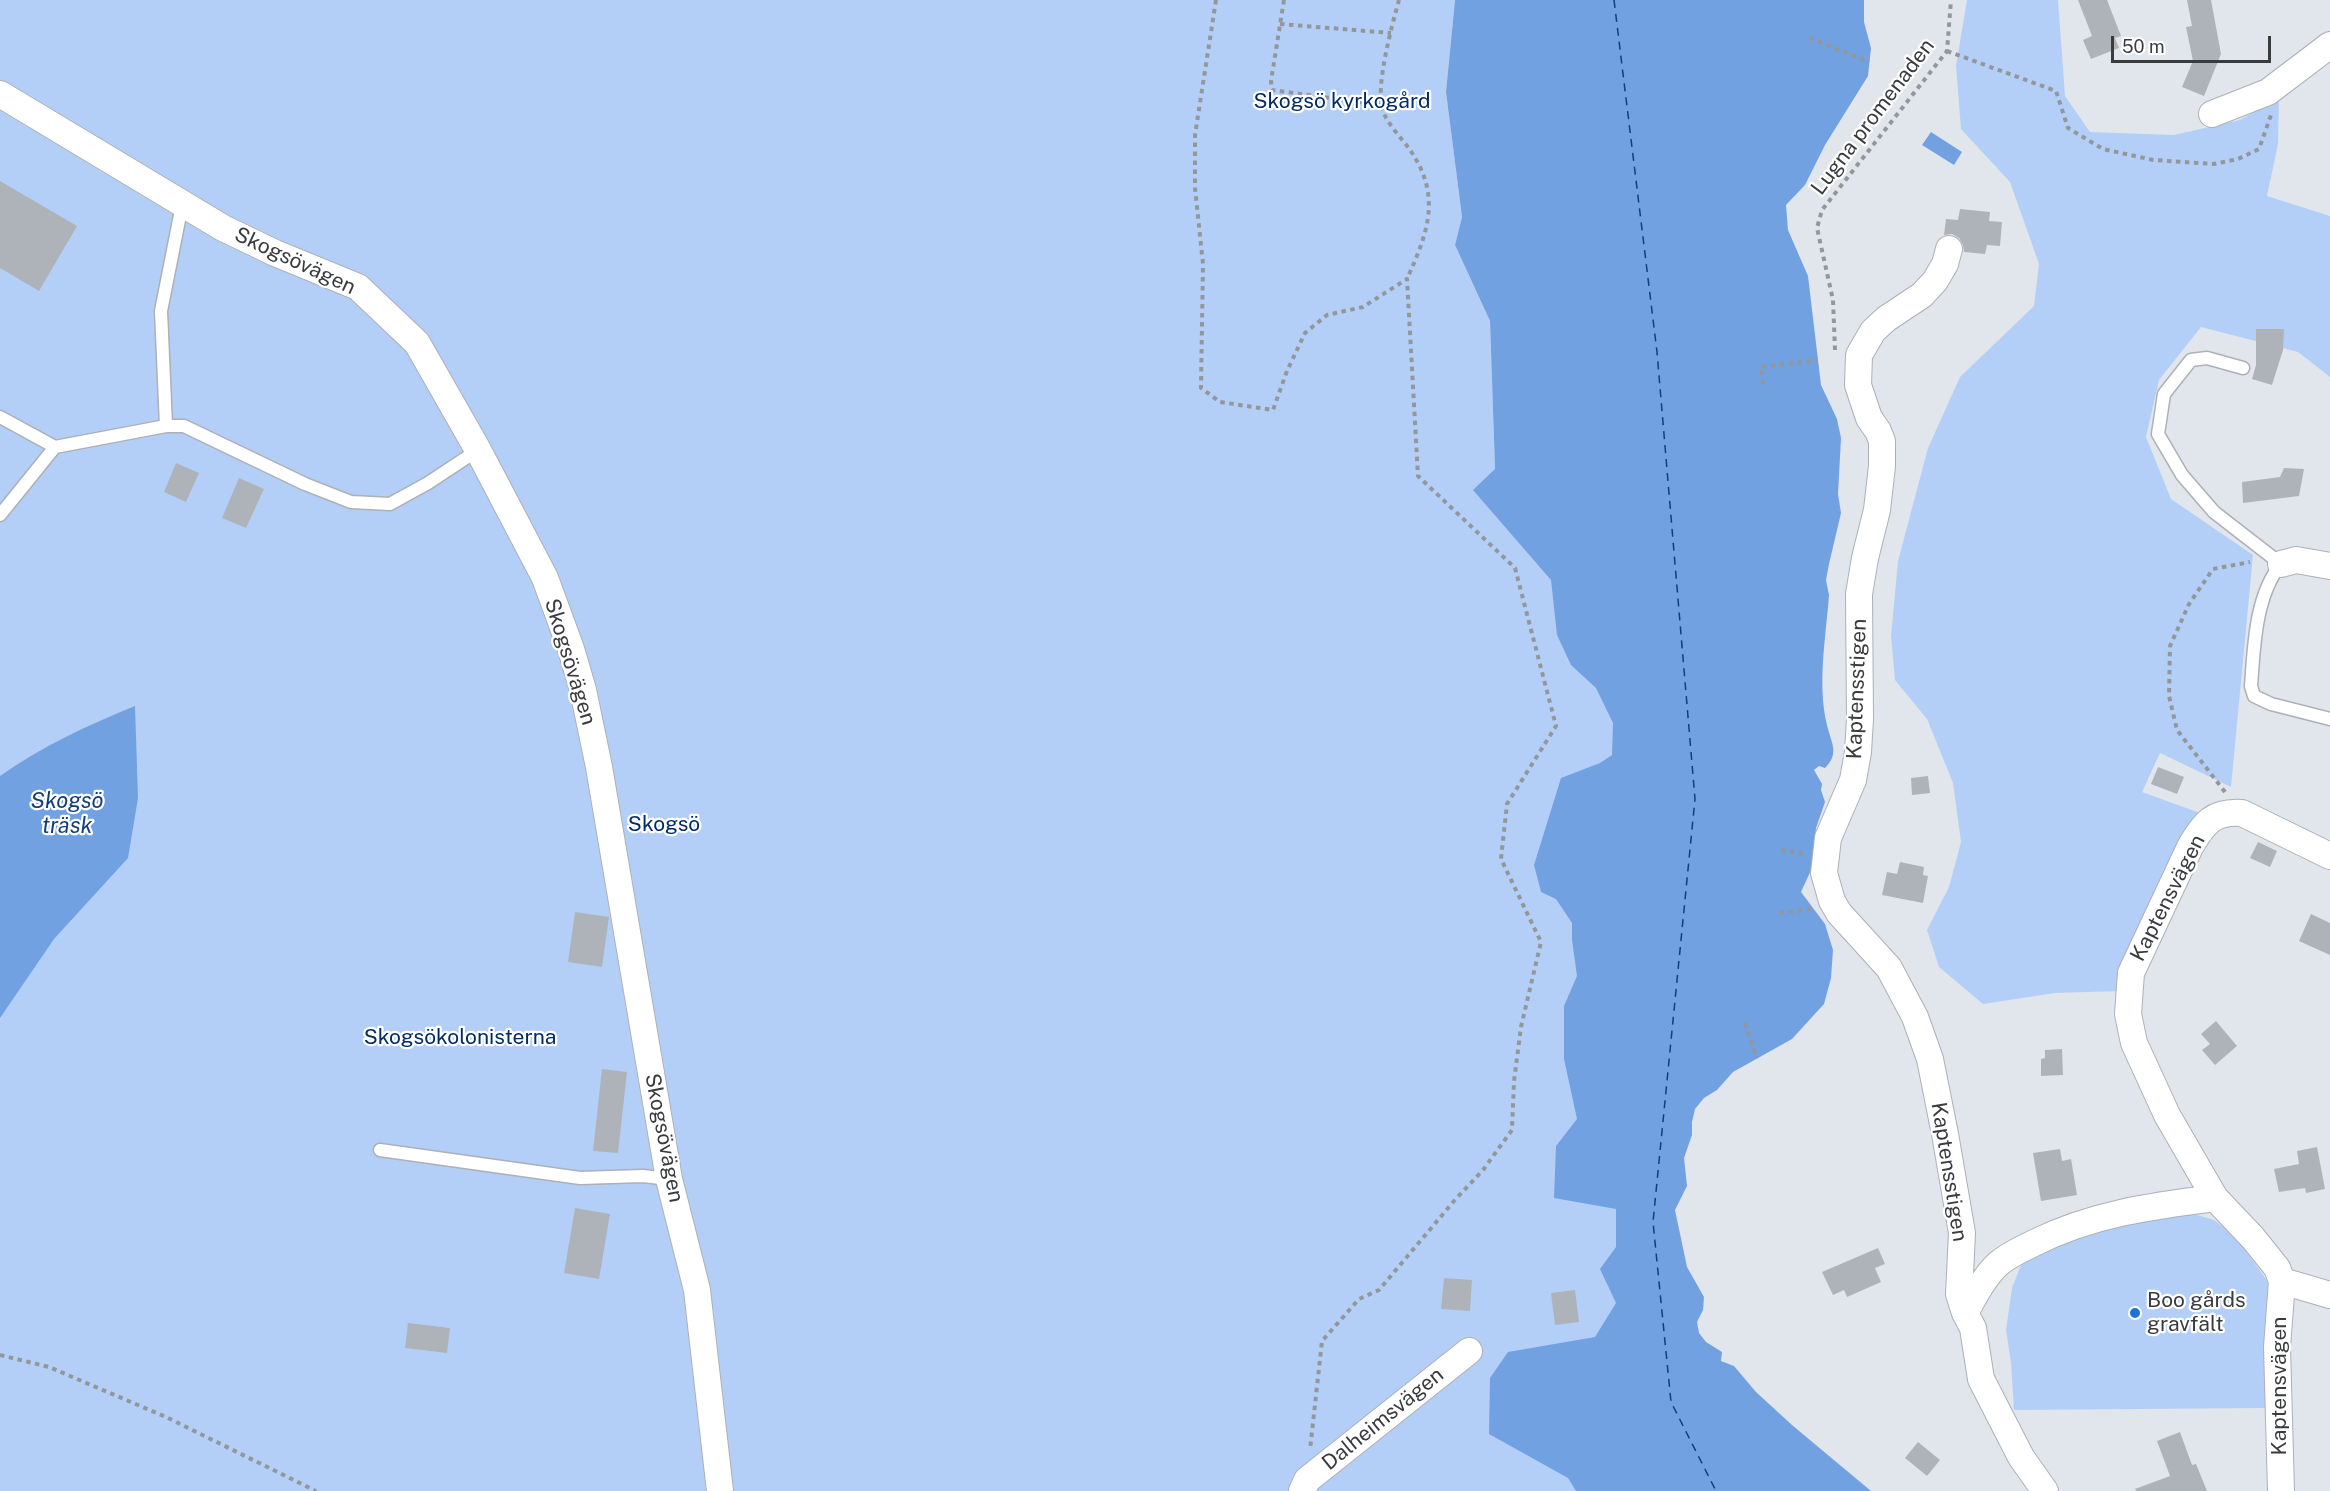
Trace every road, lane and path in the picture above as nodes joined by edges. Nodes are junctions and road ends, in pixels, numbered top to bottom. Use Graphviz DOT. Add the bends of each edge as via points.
graph roads {
  1 [pos="1216,0"];
  2 [pos="1284,0"];
  3 [pos="1399,0"];
  4 [pos="1951,0"];
  5 [pos="1280,24"];
  6 [pos="1391,33"];
  7 [pos="1810,38"];
  8 [pos="2330,45"];
  9 [pos="1947,51"];
  10 [pos="1869,62"];
  11 [pos="2288,78"];
  12 [pos="0,94"];
  13 [pos="1382,105"];
  14 [pos="2212,114"];
  15 [pos="182,204"];
  16 [pos="1949,249"];
  17 [pos="1407,279"];
  18 [pos="1817,360"];
  19 [pos="1836,360"];
  20 [pos="2243,368"];
  21 [pos="1762,384"];
  22 [pos="0,417"];
  23 [pos="166,426"];
  24 [pos="55,447"];
  25 [pos="478,450"];
  26 [pos="0,515"];
  27 [pos="2281,564"];
  28 [pos="2330,566"];
  29 [pos="2330,719"];
  30 [pos="2242,813"];
  31 [pos="1781,849"];
  32 [pos="1813,856"];
  33 [pos="2330,856"];
  34 [pos="1813,909"];
  35 [pos="1780,913"];
  36 [pos="1745,1023"];
  37 [pos="1757,1058"];
  38 [pos="380,1150"];
  39 [pos="669,1179"];
  40 [pos="2215,1198"];
  41 [pos="2282,1281"];
  42 [pos="2330,1295"];
  43 [pos="1965,1313"];
  44 [pos="1469,1350"];
  45 [pos="0,1355"];
  46 [pos="1304,1486"];
  47 [pos="316,1491"];
  48 [pos="720,1491"];
  49 [pos="2045,1491"];
  50 [pos="2281,1491"];
  1 -- 17 [label="path" via="1195,135 1203,264 1201,388 1220,402 1273,410 1305,333 1327,315 1364,307"];
  2 -- 5 [label="path"];
  3 -- 6 [label="path"];
  4 -- 9 [label="path, Lugna promenaden"];
  5 -- 6 [label="path"];
  5 -- 13 [label="path" via="1272,90"];
  6 -- 13 [label="path" via="1380,93"];
  7 -- 10 [label="path"];
  8 -- 11 [label="street"];
  9 -- 11 [label="path" via="2056,91 2068,128 2103,149 2153,160 2214,164 2259,149"];
  9 -- 19 [label="path, Lugna promenaden" via="1822,210 1817,228 1833,300"];
  11 -- 14 [label="street" via="2268,92"];
  12 -- 15 [label="street, Skogsövägen"];
  13 -- 17 [label="path" via="1422,169 1429,190 1425,239"];
  15 -- 23 [label="lane" via="161,311"];
  15 -- 25 [label="street, Skogsövägen" via="275,253 358,287 417,343"];
  16 -- 43 [label="street, Kaptensstigen" via="1935,281 1872,331 1859,355 1858,385 1882,441 1882,466 1859,594 1858,752 1853,780 1828,838 1824,873 1839,914 1889,968 1902,990 1930,1059 1962,1233 1959,1294"];
  17 -- 46 [label="path" via="1418,476 1515,568 1556,726 1507,804 1501,859 1541,942 1521,1027 1512,1130 1483,1170 1379,1290 1359,1299 1322,1341"];
  18 -- 21 [label="path" via="1761,367"];
  20 -- 27 [label="lane" via="2207,358 2191,360 2164,394 2158,434 2182,475 2214,512"];
  22 -- 24 [label="lane"];
  23 -- 24 [label="lane"];
  23 -- 25 [label="lane" via="184,426 351,502 390,504"];
  24 -- 26 [label="lane"];
  25 -- 39 [label="street, Skogsövägen" via="544,578 583,690"];
  27 -- 28 [label="street" via="2296,560"];
  27 -- 29 [label="lane" via="2260,613 2250,686 2254,696 2271,704"];
  27 -- 30 [label="path" via="2249,562 2213,569 2189,604 2170,646 2169,696 2177,730"];
  30 -- 33 [label="street"];
  30 -- 40 [label="street, Kaptensvägen" via="2216,816 2198,834 2130,980 2128,1014 2134,1043 2167,1115"];
  31 -- 32 [label="path"];
  34 -- 35 [label="path"];
  36 -- 37 [label="path"];
  38 -- 39 [label="lane" via="580,1178"];
  39 -- 48 [label="street, Skogsövägen" via="698,1290"];
  40 -- 41 [label="street, Kaptensvägen" via="2253,1238 2277,1268"];
  40 -- 43 [label="street" via="2142,1207 2048,1236 1998,1264"];
  41 -- 42 [label="street, Kaptensvägen"];
  41 -- 50 [label="street, Kaptensvägen" via="2277,1347"];
  43 -- 49 [label="street, Kaptensstigen" via="1973,1328 1982,1379 2021,1457"];
  44 -- 46 [label="street, Dalheimsvägen"];
  45 -- 47 [label="path" via="49,1367 134,1403"];
}
